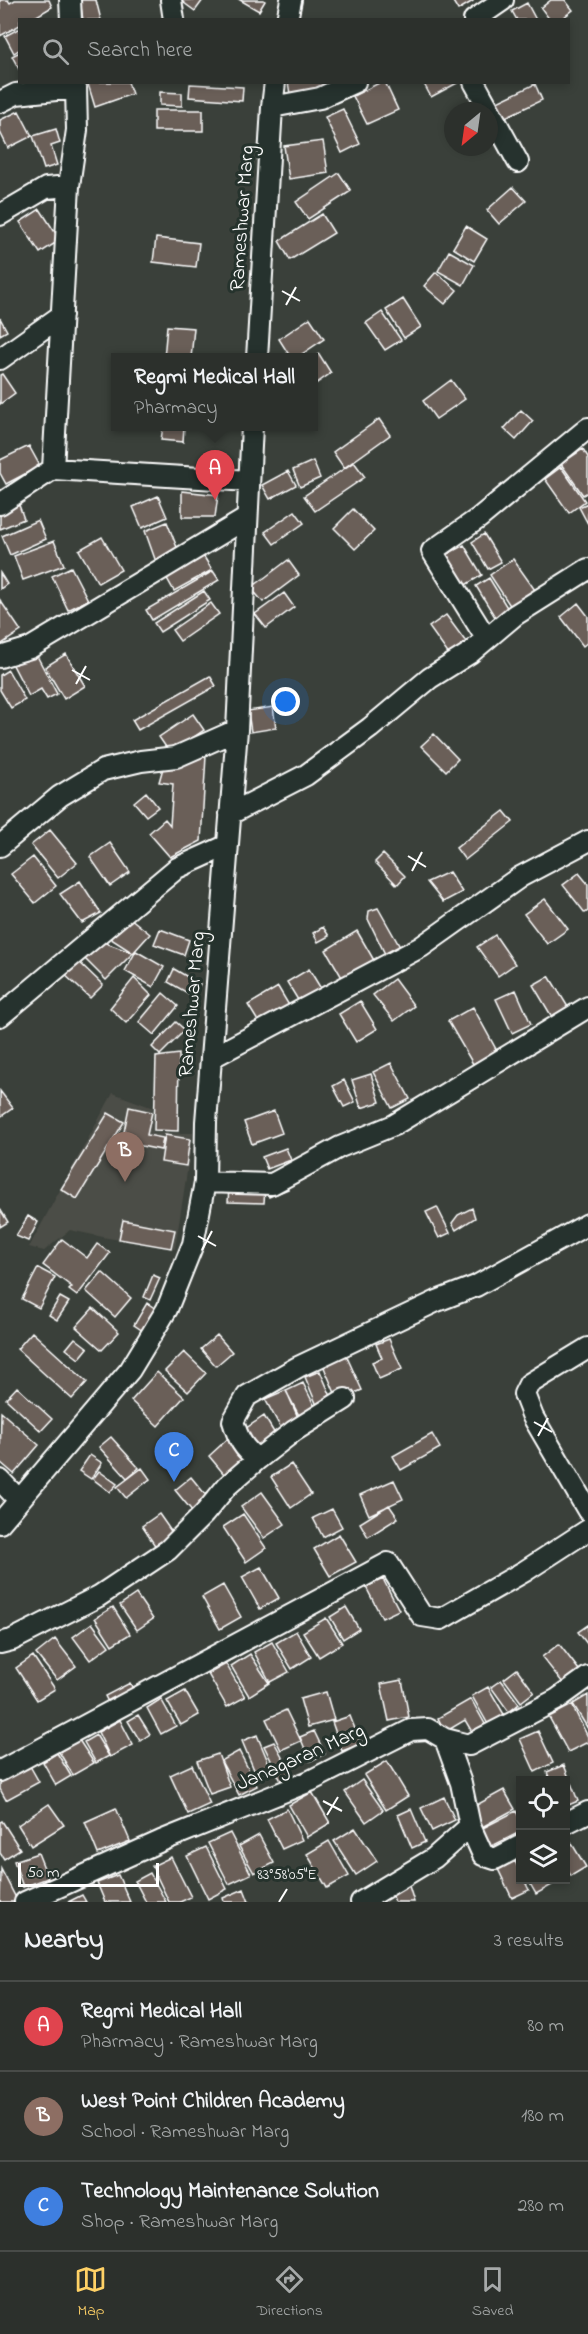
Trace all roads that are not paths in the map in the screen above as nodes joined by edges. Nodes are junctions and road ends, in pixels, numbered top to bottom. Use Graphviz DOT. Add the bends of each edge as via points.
graph roads {
  1 [pos="70,0"];
  2 [pos="171,0"];
  3 [pos="291,0"];
  4 [pos="503,0"];
  5 [pos="71,18"];
  6 [pos="174,18"];
  7 [pos="287,18"];
  8 [pos="477,18"];
  9 [pos="275,84"];
  10 [pos="351,84"];
  11 [pos="475,84"];
  12 [pos="76,85"];
  13 [pos="0,102"];
  14 [pos="272,106"];
  15 [pos="518,162"];
  16 [pos="69,186"];
  17 [pos="0,215"];
  18 [pos="62,315"];
  19 [pos="257,353"];
  20 [pos="0,359"];
  21 [pos="588,428"];
  22 [pos="252,431"];
  23 [pos="53,469"];
  24 [pos="249,481"];
  25 [pos="0,504"];
  26 [pos="247,518"];
  27 [pos="588,569"];
  28 [pos="486,638"];
  29 [pos="0,657"];
  30 [pos="237,729"];
  31 [pos="230,814"];
  32 [pos="588,841"];
  33 [pos="228,844"];
  34 [pos="0,846"];
  35 [pos="588,1007"];
  36 [pos="0,1016"];
  37 [pos="211,1058"];
  38 [pos="205,1182"];
  39 [pos="588,1224"];
  40 [pos="588,1348"];
  41 [pos="345,1399"];
  42 [pos="258,1459"];
  43 [pos="0,1480"];
  44 [pos="18,1499"];
  45 [pos="588,1511"];
  46 [pos="0,1522"];
  47 [pos="588,1530"];
  48 [pos="0,1643"];
  49 [pos="588,1677"];
  50 [pos="445,1739"];
  51 [pos="0,1771"];
  52 [pos="588,1812"];
  53 [pos="570,1821"];
  54 [pos="470,1826"];
  55 [pos="516,1848"];
  56 [pos="25,1902"];
  57 [pos="361,1902"];
  1 -- 5 [label="street"];
  2 -- 6 [label="street"];
  3 -- 7 [label="street"];
  4 -- 8 [label="street"];
  9 -- 14 [label="street, Rameshwar Marg"];
  10 -- 14 [label="street" via="320,98"];
  11 -- 15 [label="street"];
  12 -- 13 [label="street" via="16,94"];
  12 -- 16 [label="street" via="77,130"];
  14 -- 19 [label="street, Rameshwar Marg"];
  16 -- 17 [label="street" via="46,188"];
  16 -- 18 [label="street"];
  18 -- 20 [label="street"];
  18 -- 23 [label="street"];
  21 -- 28 [label="street" via="479,518 432,551"];
  22 -- 24 [label="street, Rameshwar Marg"];
  23 -- 24 [label="street"];
  23 -- 25 [label="street"];
  24 -- 26 [label="street, Rameshwar Marg"];
  26 -- 29 [label="street" via="30,648"];
  26 -- 30 [label="street, Rameshwar Marg"];
  27 -- 28 [label="street" via="537,599"];
  28 -- 31 [label="street" via="306,775"];
  30 -- 31 [label="street, Rameshwar Marg"];
  30 -- 34 [label="street" via="176,757 104,770 60,796"];
  31 -- 33 [label="street, Rameshwar Marg"];
  32 -- 37 [label="street" via="520,877 421,947"];
  33 -- 36 [label="street" via="177,868"];
  33 -- 37 [label="street, Rameshwar Marg"];
  35 -- 38 [label="street" via="394,1125 340,1147 272,1184"];
  37 -- 38 [label="street, Rameshwar Marg"];
  38 -- 44 [label="street, Rameshwar Marg" via="193,1244 161,1319 130,1370"];
  39 -- 42 [label="street" via="476,1286 298,1367 247,1396 233,1421 239,1441"];
  40 -- 45 [label="street" via="529,1384 524,1394 533,1417"];
  41 -- 42 [label="street"];
  42 -- 48 [label="street" via="227,1486 168,1550 99,1596"];
  43 -- 44 [label="street"];
  44 -- 46 [label="street, Rameshwar Marg"];
  47 -- 51 [label="street" via="441,1619 422,1616 388,1563"];
  49 -- 50 [label="street, Janagaran Marg" via="556,1700 470,1745"];
  50 -- 54 [label="street" via="461,1783"];
  50 -- 56 [label="street, Janagaran Marg" via="428,1729 411,1730 310,1781 161,1841"];
  52 -- 53 [label="street"];
  54 -- 55 [label="street" via="483,1855 495,1859"];
  54 -- 57 [label="street" via="434,1858"];
}
